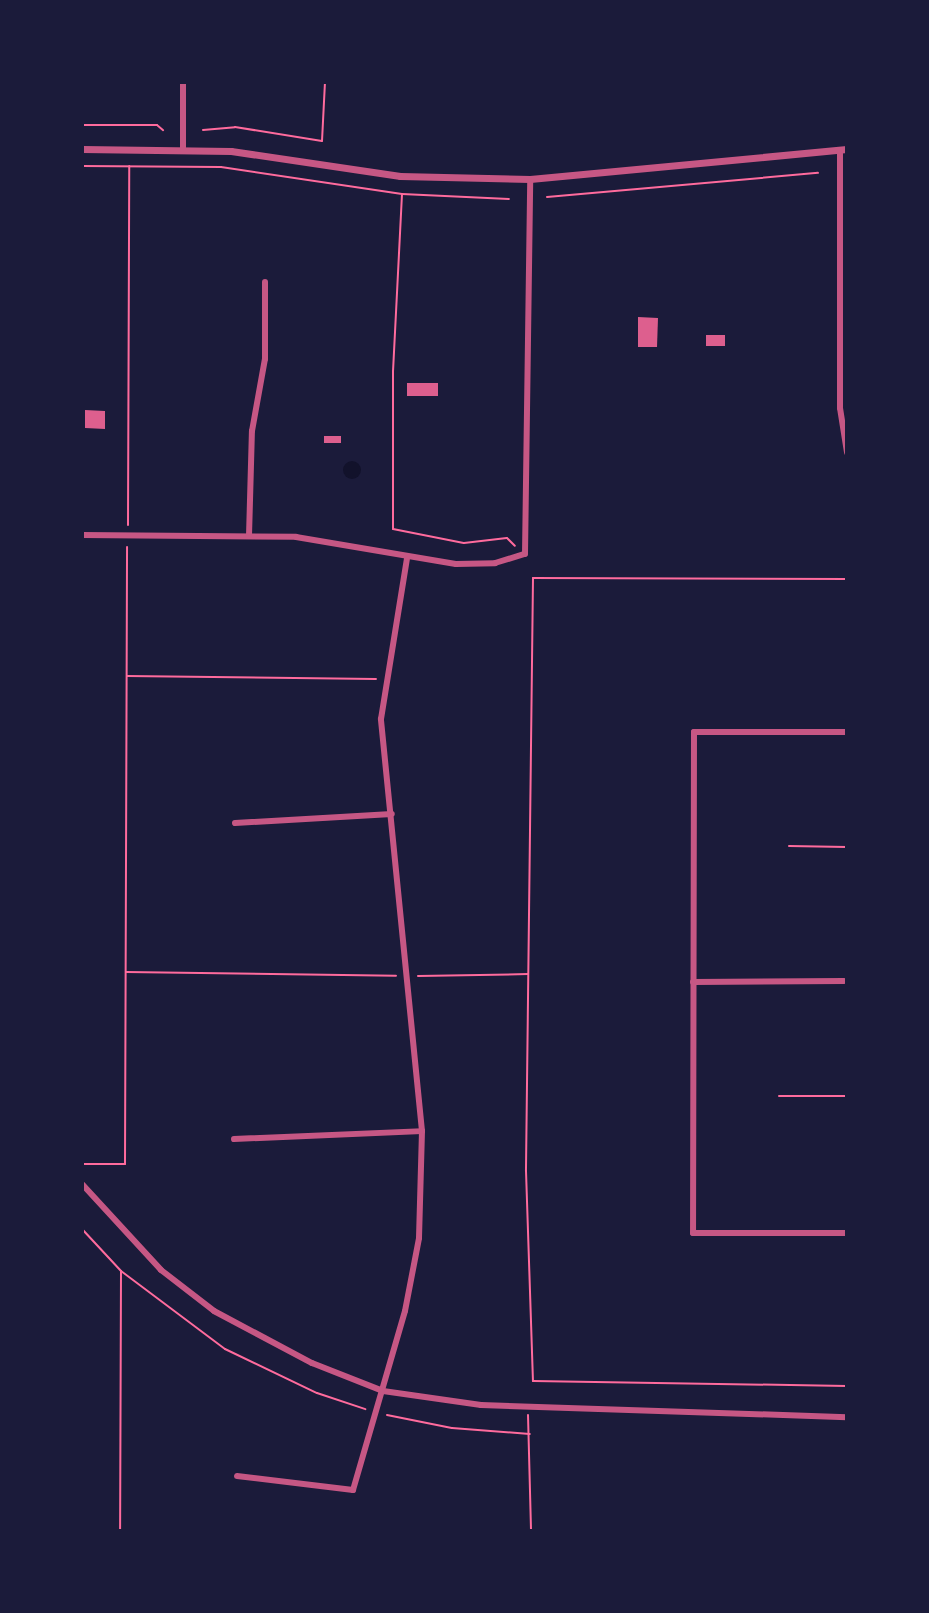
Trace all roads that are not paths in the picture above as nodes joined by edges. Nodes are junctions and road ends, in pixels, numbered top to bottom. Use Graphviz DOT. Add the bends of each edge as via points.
graph roads {
  1 [pos="183,82"];
  2 [pos="82,149"];
  3 [pos="183,149"];
  4 [pos="844,150"];
  5 [pos="530,179"];
  6 [pos="265,282"];
  7 [pos="847,452"];
  8 [pos="82,535"];
  9 [pos="249,536"];
  10 [pos="407,559"];
  11 [pos="847,732"];
  12 [pos="392,814"];
  13 [pos="235,823"];
  14 [pos="844,981"];
  15 [pos="693,982"];
  16 [pos="422,1131"];
  17 [pos="234,1139"];
  18 [pos="82,1184"];
  19 [pos="847,1233"];
  20 [pos="383,1391"];
  21 [pos="847,1417"];
  22 [pos="237,1476"];
  1 -- 3 [label="street"];
  2 -- 3 [label="street"];
  3 -- 5 [label="street" via="265,155 400,176"];
  4 -- 5 [label="street"];
  4 -- 7 [label="street" via="840,408"];
  5 -- 10 [label="street" via="525,554 495,563"];
  6 -- 9 [label="street" via="265,359 252,431"];
  8 -- 9 [label="street"];
  9 -- 10 [label="street" via="296,537"];
  10 -- 12 [label="street" via="381,719"];
  11 -- 15 [label="street" via="694,732"];
  12 -- 13 [label="street"];
  12 -- 16 [label="street"];
  14 -- 15 [label="street"];
  15 -- 19 [label="street" via="693,1233"];
  16 -- 17 [label="street"];
  16 -- 20 [label="street" via="419,1238"];
  18 -- 20 [label="street" via="161,1270 214,1311 312,1363"];
  20 -- 21 [label="street" via="481,1405"];
  20 -- 22 [label="street" via="353,1490"];
}
